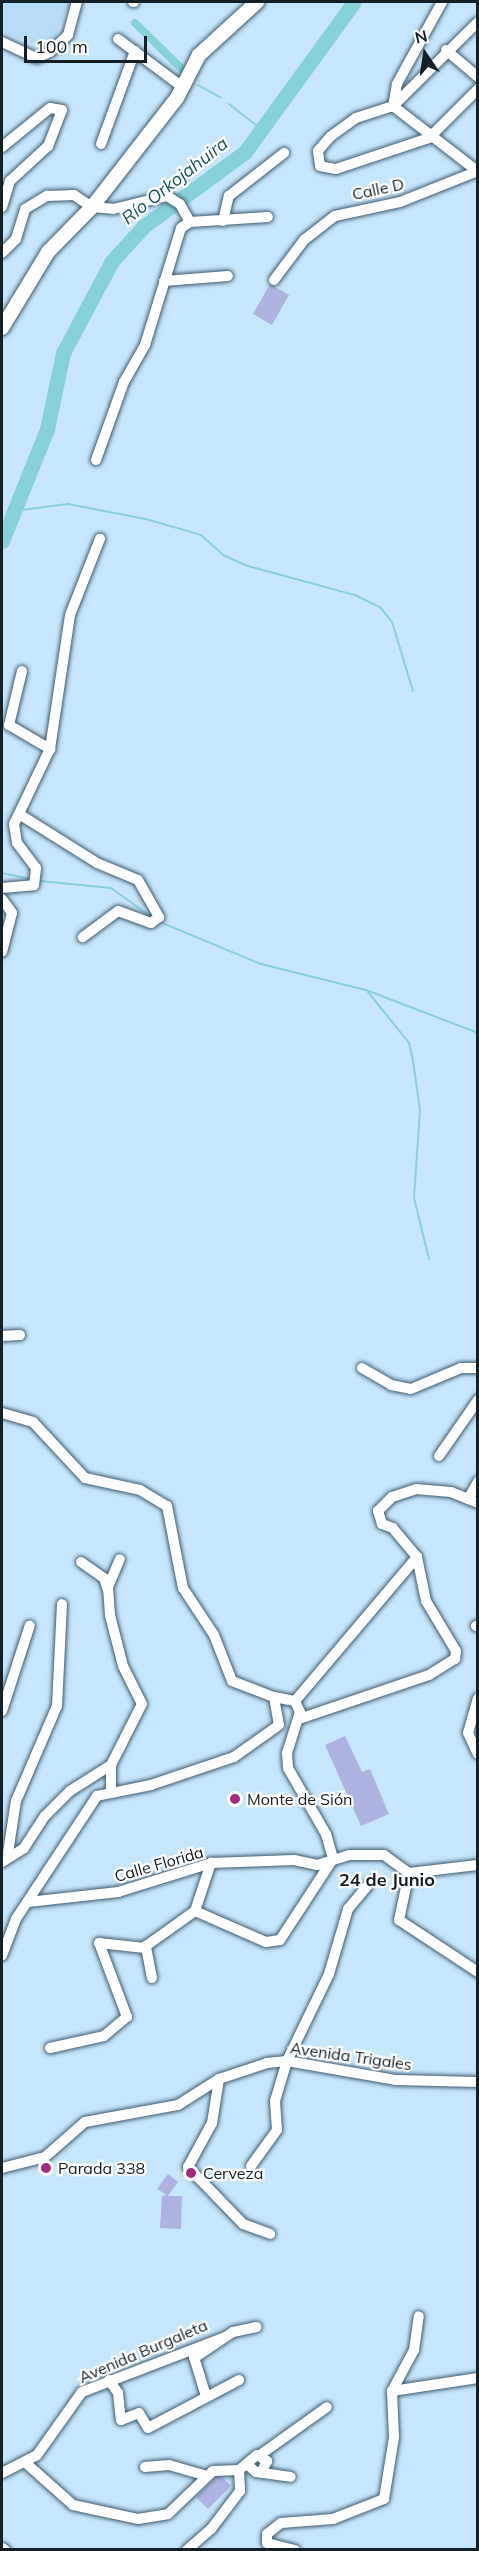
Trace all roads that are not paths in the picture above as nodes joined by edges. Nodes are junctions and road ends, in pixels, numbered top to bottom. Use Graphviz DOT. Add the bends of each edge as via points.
graph roads {
  1 [pos="77,2"];
  2 [pos="257,2"];
  3 [pos="442,2"];
  4 [pos="477,22"];
  5 [pos="118,39"];
  6 [pos="2,42"];
  7 [pos="446,50"];
  8 [pos="135,51"];
  9 [pos="477,77"];
  10 [pos="184,88"];
  11 [pos="477,89"];
  12 [pos="393,106"];
  13 [pos="429,138"];
  14 [pos="101,144"];
  15 [pos="2,147"];
  16 [pos="284,153"];
  17 [pos="477,171"];
  18 [pos="3,191"];
  19 [pos="2,207"];
  20 [pos="92,207"];
  21 [pos="268,217"];
  22 [pos="188,218"];
  23 [pos="223,220"];
  24 [pos="2,253"];
  25 [pos="228,276"];
  26 [pos="164,280"];
  27 [pos="274,280"];
  28 [pos="2,328"];
  29 [pos="96,460"];
  30 [pos="100,539"];
  31 [pos="22,671"];
  32 [pos="50,749"];
  33 [pos="20,814"];
  34 [pos="2,888"];
  35 [pos="2,899"];
  36 [pos="82,937"];
  37 [pos="2,952"];
  38 [pos="20,1335"];
  39 [pos="2,1336"];
  40 [pos="362,1368"];
  41 [pos="477,1368"];
  42 [pos="477,1400"];
  43 [pos="2,1413"];
  44 [pos="439,1456"];
  45 [pos="477,1482"];
  46 [pos="473,1501"];
  47 [pos="417,1557"];
  48 [pos="120,1559"];
  49 [pos="81,1562"];
  50 [pos="108,1590"];
  51 [pos="62,1604"];
  52 [pos="30,1625"];
  53 [pos="274,1697"];
  54 [pos="477,1698"];
  55 [pos="295,1701"];
  56 [pos="2,1711"];
  57 [pos="302,1718"];
  58 [pos="477,1755"];
  59 [pos="111,1765"];
  60 [pos="111,1791"];
  61 [pos="5,1858"];
  62 [pos="333,1859"];
  63 [pos="211,1863"];
  64 [pos="477,1864"];
  65 [pos="409,1874"];
  66 [pos="368,1886"];
  67 [pos="28,1902"];
  68 [pos="195,1911"];
  69 [pos="145,1948"];
  70 [pos="2,1955"];
  71 [pos="477,1972"];
  72 [pos="153,1978"];
  73 [pos="50,2048"];
  74 [pos="287,2061"];
  75 [pos="219,2079"];
  76 [pos="477,2082"];
  77 [pos="251,2166"];
  78 [pos="2,2168"];
  79 [pos="270,2234"];
  80 [pos="419,2316"];
  81 [pos="256,2327"];
  82 [pos="225,2337"];
  83 [pos="477,2378"];
  84 [pos="109,2380"];
  85 [pos="239,2380"];
  86 [pos="392,2391"];
  87 [pos="205,2393"];
  88 [pos="327,2407"];
  89 [pos="260,2455"];
  90 [pos="27,2464"];
  91 [pos="145,2467"];
  92 [pos="244,2468"];
  93 [pos="262,2471"];
  94 [pos="2,2473"];
  95 [pos="205,2475"];
  96 [pos="291,2477"];
  97 [pos="187,2550"];
  98 [pos="295,2550"];
  1 -- 6 [label="street" via="62,44 37,58"];
  2 -- 10 [label="main road" via="204,50"];
  3 -- 12 [label="street" via="397,84"];
  4 -- 7 [label="street"];
  5 -- 8 [label="street"];
  7 -- 9 [label="street"];
  7 -- 12 [label="street"];
  8 -- 10 [label="street"];
  8 -- 14 [label="street"];
  10 -- 20 [label="main road"];
  11 -- 13 [label="street"];
  12 -- 13 [label="street"];
  12 -- 13 [label="street" via="356,118 330,136 318,151 320,166 330,170"];
  13 -- 17 [label="street"];
  15 -- 18 [label="street" via="50,108 62,110 48,146"];
  16 -- 23 [label="street" via="229,196"];
  17 -- 27 [label="street, Calle D" via="400,202 335,216 304,240"];
  18 -- 19 [label="street"];
  20 -- 22 [label="street" via="127,207 167,196"];
  20 -- 24 [label="street" via="66,194 38,199 25,209 16,239"];
  20 -- 28 [label="main road" via="48,252"];
  21 -- 23 [label="street"];
  22 -- 23 [label="street"];
  22 -- 26 [label="street" via="176,239"];
  25 -- 26 [label="street"];
  26 -- 29 [label="street" via="145,345 124,382"];
  30 -- 32 [label="street" via="70,615"];
  31 -- 32 [label="street" via="9,725"];
  32 -- 33 [label="street"];
  33 -- 34 [label="street" via="14,836 37,872 34,885"];
  33 -- 36 [label="street" via="97,863 138,880 156,922 118,911"];
  35 -- 37 [label="street" via="12,913"];
  38 -- 39 [label="street"];
  40 -- 41 [label="street" via="391,1385 411,1389 461,1368"];
  42 -- 44 [label="street"];
  43 -- 53 [label="street" via="33,1422 85,1478 140,1490 167,1506 183,1588 214,1635 232,1681"];
  45 -- 46 [label="street"];
  46 -- 47 [label="street" via="416,1489 381,1506 382,1524 393,1528"];
  47 -- 55 [label="street"];
  47 -- 57 [label="street" via="429,1608 456,1651 455,1659 429,1676"];
  48 -- 50 [label="street"];
  49 -- 50 [label="street" via="104,1578"];
  50 -- 59 [label="street" via="120,1657 142,1704"];
  51 -- 61 [label="street" via="57,1706 15,1800"];
  52 -- 56 [label="street"];
  53 -- 55 [label="street"];
  53 -- 60 [label="street" via="279,1725 250,1750 163,1782"];
  54 -- 58 [label="street" via="468,1732"];
  55 -- 57 [label="street"];
  57 -- 62 [label="street" via="287,1753 288,1768 326,1834"];
  59 -- 60 [label="street"];
  59 -- 61 [label="street" via="70,1791 45,1816 24,1848"];
  60 -- 67 [label="street" via="91,1801"];
  62 -- 63 [label="street, Calle Florida" via="317,1865 294,1860"];
  62 -- 65 [label="street, Calle Florida" via="384,1855"];
  62 -- 68 [label="street" via="276,1942"];
  63 -- 67 [label="street, Calle Florida" via="118,1892"];
  63 -- 68 [label="street"];
  64 -- 65 [label="street"];
  65 -- 71 [label="street" via="399,1920"];
  66 -- 74 [label="street" via="348,1909 329,1974"];
  67 -- 70 [label="street"];
  68 -- 69 [label="street"];
  69 -- 72 [label="street"];
  69 -- 73 [label="street" via="99,1942 128,2017 104,2037"];
  74 -- 75 [label="street, Avenida Trigales" via="253,2066"];
  74 -- 76 [label="street, Avenida Trigales" via="396,2080"];
  74 -- 77 [label="street" via="275,2101 277,2130"];
  75 -- 78 [label="street, Avenida Trigales" via="178,2105 79,2125 52,2151 32,2162"];
  75 -- 79 [label="street" via="212,2122 189,2158 190,2172 243,2224"];
  80 -- 86 [label="street" via="414,2350"];
  81 -- 82 [label="street"];
  82 -- 84 [label="street, Avenida Burgaleta"];
  82 -- 87 [label="street" via="194,2358"];
  83 -- 86 [label="street"];
  84 -- 87 [label="street" via="118,2393 121,2420 139,2413 148,2428"];
  84 -- 90 [label="street, Avenida Burgaleta" via="74,2398"];
  85 -- 87 [label="street"];
  86 -- 98 [label="street" via="394,2437 384,2499 333,2519 281,2523 267,2534 267,2544"];
  88 -- 89 [label="street"];
  89 -- 92 [label="street" via="252,2457"];
  89 -- 93 [label="street" via="267,2464"];
  90 -- 94 [label="street"];
  90 -- 95 [label="street" via="73,2505 138,2519 168,2514"];
  91 -- 95 [label="street" via="169,2465"];
  92 -- 93 [label="street"];
  92 -- 95 [label="street" via="227,2467"];
  92 -- 97 [label="street" via="240,2490 211,2529"];
  93 -- 96 [label="street"];
}
